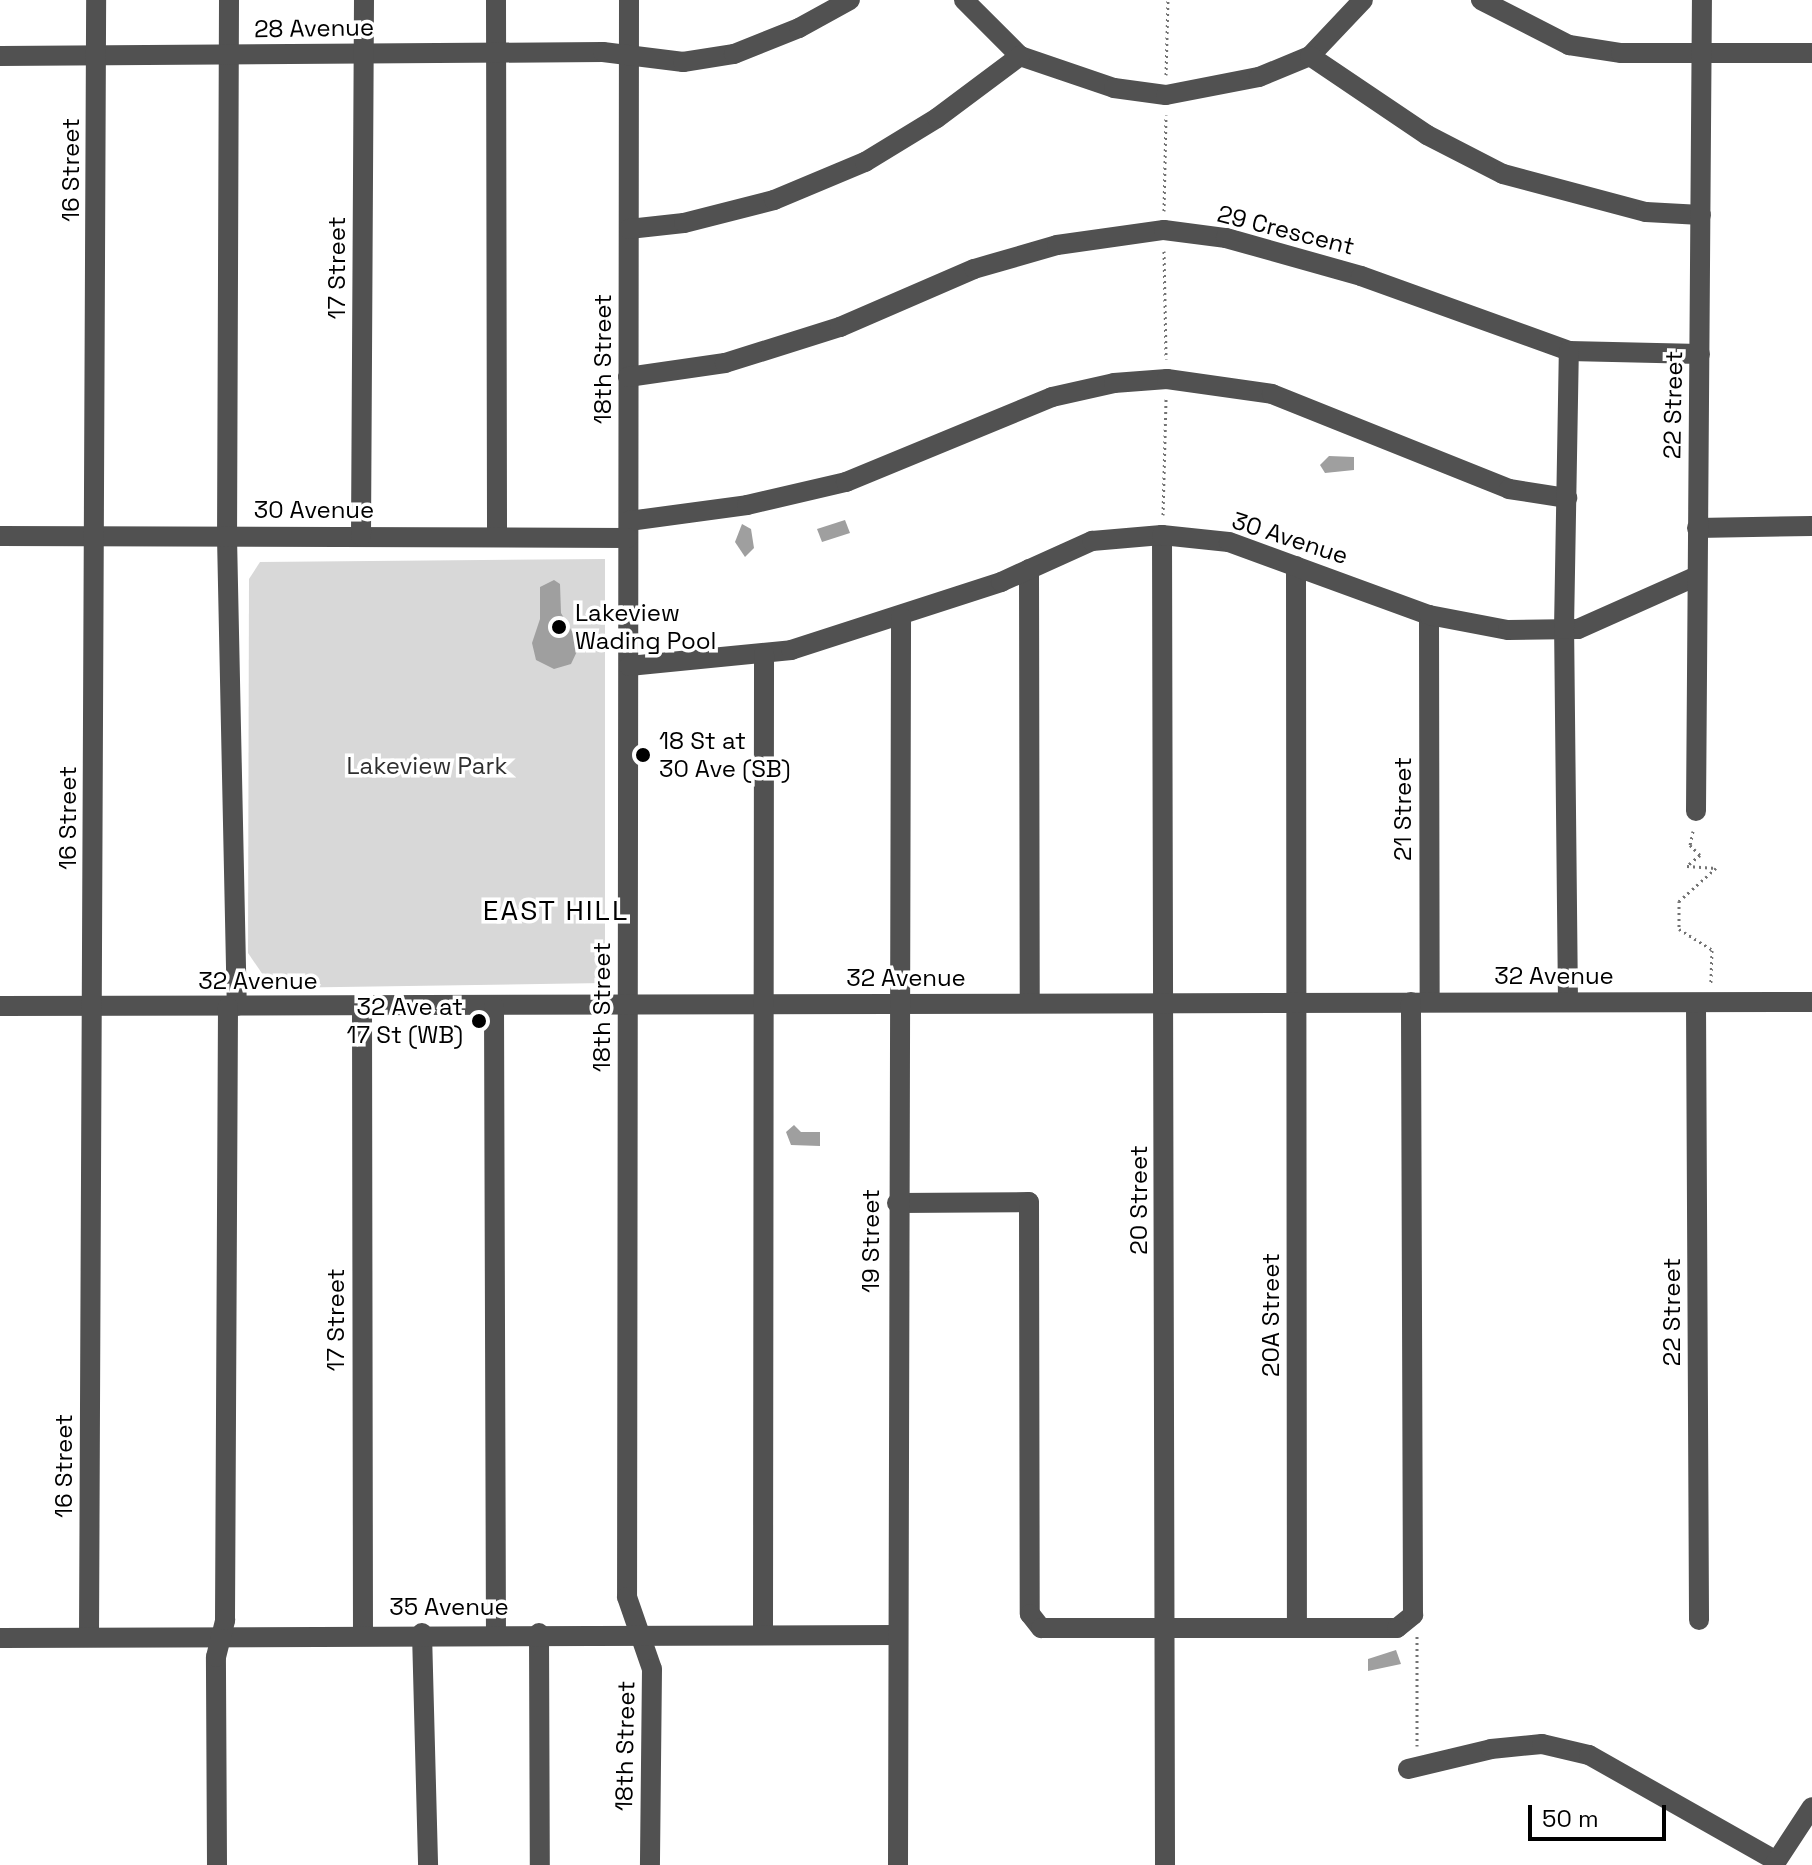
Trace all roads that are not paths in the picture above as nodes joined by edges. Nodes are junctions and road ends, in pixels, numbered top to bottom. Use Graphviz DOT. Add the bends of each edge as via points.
graph roads {
  1 [pos="96,0"];
  2 [pos="229,0"];
  3 [pos="364,0"];
  4 [pos="496,0"];
  5 [pos="629,0"];
  6 [pos="850,0"];
  7 [pos="964,0"];
  8 [pos="1363,0"];
  9 [pos="1481,0"];
  10 [pos="1702,0"];
  11 [pos="497,51"];
  12 [pos="1703,52"];
  13 [pos="365,53"];
  14 [pos="1812,53"];
  15 [pos="629,54"];
  16 [pos="230,55"];
  17 [pos="0,56"];
  18 [pos="1020,56"];
  19 [pos="1310,56"];
  20 [pos="97,57"];
  21 [pos="1701,215"];
  22 [pos="629,229"];
  23 [pos="1569,351"];
  24 [pos="1700,354"];
  25 [pos="628,377"];
  26 [pos="1567,498"];
  27 [pos="1812,526"];
  28 [pos="1697,528"];
  29 [pos="628,530"];
  30 [pos="95,534"];
  31 [pos="1162,535"];
  32 [pos="0,536"];
  33 [pos="361,536"];
  34 [pos="227,537"];
  35 [pos="497,537"];
  36 [pos="1296,566"];
  37 [pos="1029,569"];
  38 [pos="1697,576"];
  39 [pos="1429,615"];
  40 [pos="901,617"];
  41 [pos="1564,629"];
  42 [pos="764,654"];
  43 [pos="629,666"];
  44 [pos="1696,811"];
  45 [pos="1420,1002"];
  46 [pos="1568,1002"];
  47 [pos="1812,1002"];
  48 [pos="1030,1003"];
  49 [pos="1298,1003"];
  50 [pos="1696,1003"];
  51 [pos="898,1004"];
  52 [pos="1165,1004"];
  53 [pos="762,1005"];
  54 [pos="0,1006"];
  55 [pos="94,1006"];
  56 [pos="232,1006"];
  57 [pos="362,1007"];
  58 [pos="494,1007"];
  59 [pos="628,1008"];
  60 [pos="897,1203"];
  61 [pos="1699,1620"];
  62 [pos="1165,1626"];
  63 [pos="1297,1628"];
  64 [pos="363,1633"];
  65 [pos="422,1633"];
  66 [pos="496,1633"];
  67 [pos="539,1633"];
  68 [pos="636,1633"];
  69 [pos="763,1634"];
  70 [pos="898,1635"];
  71 [pos="220,1636"];
  72 [pos="89,1637"];
  73 [pos="0,1638"];
  74 [pos="1408,1769"];
  75 [pos="1812,1807"];
  76 [pos="1775,1863"];
  77 [pos="217,1865"];
  78 [pos="428,1865"];
  79 [pos="540,1865"];
  80 [pos="650,1865"];
  81 [pos="898,1865"];
  82 [pos="1165,1865"];
  1 -- 20 [label="street, 16 Street"];
  2 -- 16 [label="street"];
  3 -- 13 [label="street, 17 Street"];
  4 -- 11 [label="street"];
  5 -- 15 [label="street, 18th Street"];
  6 -- 15 [label="street, 28 Avenue" via="734,54 657,62"];
  7 -- 18 [label="street"];
  8 -- 19 [label="street"];
  9 -- 12 [label="street" via="1569,45 1621,53"];
  10 -- 12 [label="street, 22 Street"];
  11 -- 13 [label="street, 28 Avenue"];
  11 -- 15 [label="street, 28 Avenue"];
  11 -- 35 [label="street"];
  12 -- 14 [label="street"];
  12 -- 21 [label="street, 22 Street"];
  13 -- 16 [label="street, 28 Avenue"];
  13 -- 33 [label="street, 17 Street"];
  15 -- 22 [label="street, 18th Street"];
  16 -- 20 [label="street, 28 Avenue"];
  16 -- 34 [label="street"];
  17 -- 20 [label="street, 28 Avenue"];
  18 -- 19 [label="street" via="1114,88 1166,95 1259,77"];
  18 -- 22 [label="street" via="937,118 865,162 774,200 684,223"];
  19 -- 21 [label="street" via="1427,135 1503,174 1646,212"];
  20 -- 30 [label="street, 16 Street"];
  21 -- 24 [label="street, 22 Street"];
  22 -- 25 [label="street, 18th Street"];
  23 -- 24 [label="street, 29 Crescent"];
  23 -- 25 [label="street, 29 Crescent" via="1361,276 1226,238 1164,230 1057,245 974,269 840,327 725,363"];
  23 -- 26 [label="street"];
  24 -- 28 [label="street, 22 Street"];
  25 -- 29 [label="street, 18th Street"];
  26 -- 29 [label="street, 30 Avenue" via="1509,489 1272,394 1167,379 1114,383 1052,397 846,482"];
  26 -- 41 [label="street"];
  27 -- 28 [label="street"];
  28 -- 38 [label="street, 22 Street"];
  29 -- 35 [label="street, 30 Avenue"];
  29 -- 43 [label="street, 18th Street"];
  30 -- 32 [label="street, 30 Avenue"];
  30 -- 34 [label="street, 30 Avenue"];
  30 -- 55 [label="street, 16 Street"];
  31 -- 36 [label="street, 30 Avenue" via="1229,542"];
  31 -- 37 [label="street, 30 Avenue" via="1092,541"];
  31 -- 52 [label="street, 20 Street"];
  33 -- 34 [label="street, 30 Avenue"];
  33 -- 35 [label="street, 30 Avenue"];
  34 -- 56 [label="street"];
  36 -- 39 [label="street, 30 Avenue"];
  36 -- 49 [label="street, 20A Street"];
  37 -- 40 [label="street, 30 Avenue"];
  37 -- 48 [label="street"];
  38 -- 41 [label="street, 30 Avenue" via="1641,604 1578,629"];
  38 -- 44 [label="street, 22 Street"];
  39 -- 41 [label="street, 30 Avenue" via="1508,630"];
  39 -- 45 [label="street, 21 Street"];
  40 -- 42 [label="street, 30 Avenue"];
  40 -- 51 [label="street, 19 Street"];
  41 -- 46 [label="street"];
  42 -- 43 [label="street, 30 Avenue"];
  42 -- 53 [label="street"];
  43 -- 59 [label="street, 18th Street"];
  45 -- 46 [label="street, 32 Avenue"];
  45 -- 49 [label="street, 32 Avenue"];
  45 -- 63 [label="street, 21 Street" via="1412,1615 1397,1628"];
  46 -- 50 [label="street, 32 Avenue"];
  47 -- 50 [label="street, 32 Avenue"];
  48 -- 51 [label="street, 32 Avenue"];
  48 -- 52 [label="street, 32 Avenue"];
  49 -- 52 [label="street, 32 Avenue"];
  49 -- 63 [label="street, 20A Street"];
  50 -- 61 [label="street, 22 Street"];
  51 -- 53 [label="street, 32 Avenue"];
  51 -- 60 [label="street, 19 Street"];
  52 -- 62 [label="street, 20 Street"];
  53 -- 59 [label="street, 32 Avenue"];
  53 -- 69 [label="street"];
  54 -- 55 [label="street, 32 Avenue"];
  55 -- 56 [label="street, 32 Avenue"];
  55 -- 72 [label="street, 16 Street"];
  56 -- 57 [label="street, 32 Avenue"];
  56 -- 71 [label="street" via="225,1620"];
  57 -- 58 [label="street, 32 Avenue"];
  57 -- 64 [label="street, 17 Street"];
  58 -- 59 [label="street, 32 Avenue"];
  58 -- 66 [label="street"];
  59 -- 68 [label="street, 18th Street" via="627,1597"];
  60 -- 62 [label="street" via="1029,1202 1030,1614 1041,1628"];
  60 -- 70 [label="street, 19 Street"];
  62 -- 63 [label="street"];
  62 -- 82 [label="street, 20 Street"];
  64 -- 65 [label="street, 35 Avenue"];
  64 -- 71 [label="street, 35 Avenue"];
  65 -- 66 [label="street, 35 Avenue"];
  65 -- 78 [label="street"];
  66 -- 67 [label="street, 35 Avenue"];
  67 -- 68 [label="street, 35 Avenue"];
  67 -- 79 [label="street"];
  68 -- 69 [label="street, 35 Avenue"];
  68 -- 80 [label="street, 18th Street" via="652,1669"];
  69 -- 70 [label="street, 35 Avenue"];
  70 -- 81 [label="street, 19 Street"];
  71 -- 72 [label="street, 35 Avenue"];
  71 -- 77 [label="street"];
  72 -- 73 [label="street, 35 Avenue"];
  74 -- 76 [label="street" via="1491,1749 1542,1744 1589,1755"];
  75 -- 76 [label="street"];
}
